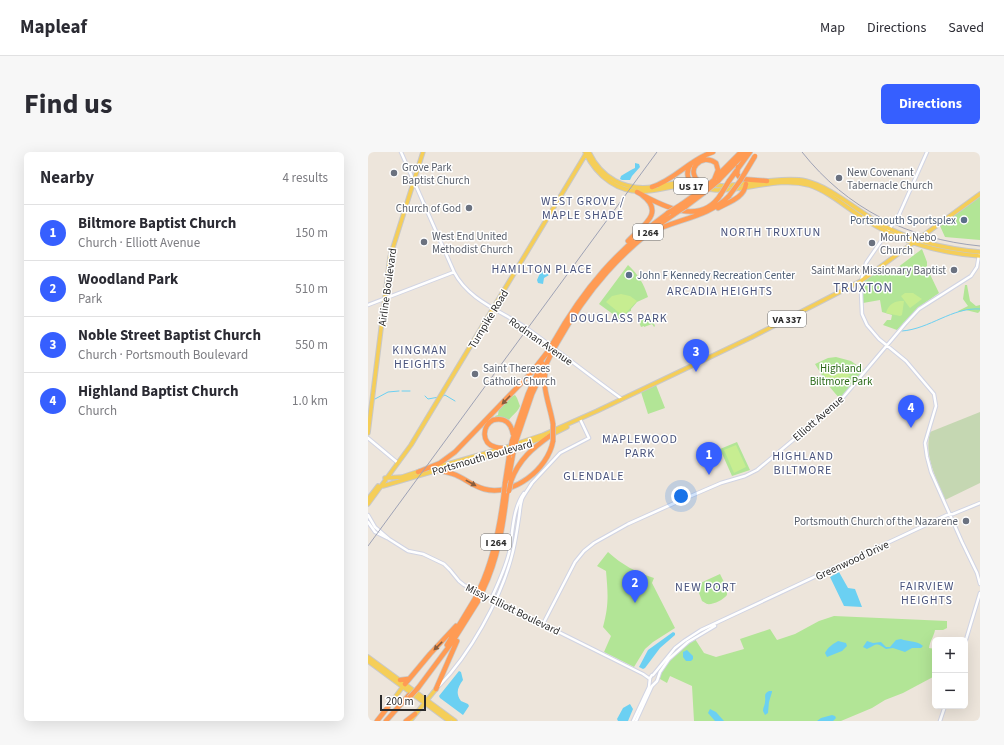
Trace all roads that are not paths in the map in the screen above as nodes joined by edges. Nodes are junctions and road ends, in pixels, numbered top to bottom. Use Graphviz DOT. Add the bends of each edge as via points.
graph roads {
  1 [pos="401,152"];
  2 [pos="422,152"];
  3 [pos="587,152"];
  4 [pos="713,152"];
  5 [pos="742,152"];
  6 [pos="746,152"];
  7 [pos="750,152"];
  8 [pos="927,152"];
  9 [pos="756,154"];
  10 [pos="697,159"];
  11 [pos="738,167"];
  12 [pos="413,180"];
  13 [pos="716,180"];
  14 [pos="767,181"];
  15 [pos="690,182"];
  16 [pos="702,184"];
  17 [pos="696,186"];
  18 [pos="745,186"];
  19 [pos="652,187"];
  20 [pos="637,192"];
  21 [pos="980,194"];
  22 [pos="642,195"];
  23 [pos="671,214"];
  24 [pos="680,220"];
  25 [pos="888,230"];
  26 [pos="914,241"];
  27 [pos="625,252"];
  28 [pos="979,254"];
  29 [pos="603,270"];
  30 [pos="454,272"];
  31 [pos="862,281"];
  32 [pos="383,299"];
  33 [pos="368,305"];
  34 [pos="494,308"];
  35 [pos="555,344"];
  36 [pos="887,345"];
  37 [pos="550,351"];
  38 [pos="622,399"];
  39 [pos="580,419"];
  40 [pos="369,426"];
  41 [pos="368,433"];
  42 [pos="551,435"];
  43 [pos="368,438"];
  44 [pos="514,440"];
  45 [pos="504,448"];
  46 [pos="398,463"];
  47 [pos="435,470"];
  48 [pos="392,472"];
  49 [pos="418,472"];
  50 [pos="400,477"];
  51 [pos="386,479"];
  52 [pos="508,482"];
  53 [pos="389,483"];
  54 [pos="532,483"];
  55 [pos="381,487"];
  56 [pos="507,492"];
  57 [pos="368,499"];
  58 [pos="980,503"];
  59 [pos="368,504"];
  60 [pos="368,514"];
  61 [pos="950,514"];
  62 [pos="368,522"];
  63 [pos="389,539"];
  64 [pos="980,584"];
  65 [pos="482,589"];
  66 [pos="980,593"];
  67 [pos="478,597"];
  68 [pos="492,599"];
  69 [pos="495,601"];
  70 [pos="472,606"];
  71 [pos="469,616"];
  72 [pos="726,620"];
  73 [pos="543,624"];
  74 [pos="967,637"];
  75 [pos="368,657"];
  76 [pos="368,661"];
  77 [pos="643,674"];
  78 [pos="653,675"];
  79 [pos="657,677"];
  80 [pos="410,678"];
  81 [pos="400,680"];
  82 [pos="650,680"];
  83 [pos="654,682"];
  84 [pos="404,685"];
  85 [pos="417,687"];
  86 [pos="436,689"];
  87 [pos="409,697"];
  88 [pos="425,702"];
  89 [pos="388,707"];
  90 [pos="944,709"];
  91 [pos="416,714"];
  92 [pos="377,721"];
  93 [pos="386,721"];
  94 [pos="389,721"];
  95 [pos="406,721"];
  96 [pos="410,721"];
  97 [pos="449,721"];
  98 [pos="456,721"];
  99 [pos="633,721"];
  100 [pos="636,721"];
  101 [pos="940,721"];
  1 -- 12 [label="street, Rodman Avenue"];
  2 -- 12 [label="main road, Airline Boulevard"];
  3 -- 19 [label="main road, US 17" via="607,176 617,182 634,187"];
  3 -- 20 [label="main road, US 17" via="594,168 605,179"];
  3 -- 34 [label="main road, Turnpike Road"];
  4 -- 10 [label="highway"];
  5 -- 13 [label="highway, I 264"];
  6 -- 13 [label="highway, I 264"];
  7 -- 11 [label="highway"];
  8 -- 25 [label="street" via="901,211"];
  9 -- 24 [label="highway, bridge" via="729,196 713,208"];
  10 -- 15 [label="highway" via="688,170"];
  10 -- 19 [label="highway"];
  11 -- 14 [label="highway" via="737,174 741,179"];
  11 -- 22 [label="highway, bridge" via="716,202 701,210 682,211"];
  12 -- 30 [label="street, Rodman Avenue"];
  12 -- 32 [label="main road, Airline Boulevard" via="389,251"];
  13 -- 16 [label="highway" via="717,164 710,159 702,160 693,171 696,179"];
  13 -- 23 [label="highway, I 264, bridge"];
  14 -- 18 [label="main road, US 17"];
  14 -- 25 [label="main road, US 17" via="795,179 815,184"];
  15 -- 16 [label="main road, US 17"];
  15 -- 17 [label="highway"];
  15 -- 19 [label="main road, US 17"];
  16 -- 18 [label="main road, US 17"];
  17 -- 18 [label="main road, US 17" via="718,190"];
  17 -- 20 [label="main road, US 17"];
  18 -- 24 [label="highway" via="737,198 728,203 708,213"];
  18 -- 25 [label="main road, US 17" via="789,182 807,185 824,192 866,220"];
  20 -- 22 [label="highway"];
  21 -- 26 [label="main road, Portsmouth Boulevard / VA 337"];
  22 -- 29 [label="highway" via="652,205 652,215"];
  23 -- 27 [label="highway, I 264"];
  23 -- 29 [label="highway, I 264" via="631,242"];
  24 -- 27 [label="highway" via="652,232"];
  25 -- 26 [label="main road, US 17"];
  25 -- 31 [label="street" via="868,259"];
  26 -- 28 [label="main road, US 17"];
  26 -- 31 [label="main road, Portsmouth Boulevard / VA 337"];
  27 -- 35 [label="highway, I 264" via="591,291"];
  28 -- 36 [label="street, Elliott Avenue" via="977,266 971,276 919,310"];
  29 -- 35 [label="highway, I 264" via="571,313"];
  30 -- 32 [label="street"];
  30 -- 34 [label="street, Rodman Avenue" via="461,284"];
  31 -- 36 [label="street" via="864,320 876,336"];
  31 -- 38 [label="main road, Portsmouth Boulevard / VA 337"];
  32 -- 33 [label="street"];
  32 -- 40 [label="main road, Airline Boulevard"];
  34 -- 38 [label="street, Rodman Avenue" via="529,330"];
  34 -- 46 [label="main road, Turnpike Road"];
  35 -- 37 [label="highway, I 264, bridge"];
  36 -- 61 [label="street" via="906,361 934,394 936,406 927,436 926,451 931,472"];
  36 -- 73 [label="street, Elliott Avenue" via="840,401 754,472 677,502 612,532 590,546 575,562"];
  37 -- 44 [label="highway, I 264"];
  47 -- 37 [label="highway, one-way, bridge" via="453,474 485,489 497,490 525,480 537,471 548,457 553,441 553,424 544,384"];
  37 -- 49 [label="highway, one-way" via="455,452 440,463"];
  38 -- 39 [label="main road, Portsmouth Boulevard / VA 337"];
  39 -- 42 [label="main road, Portsmouth Boulevard / VA 337"];
  39 -- 45 [label="main road, Portsmouth Boulevard / VA 337" via="535,439"];
  39 -- 54 [label="street" via="589,438 560,453"];
  40 -- 41 [label="main road, Airline Boulevard"];
  42 -- 47 [label="main road, Portsmouth Boulevard / VA 337"];
  42 -- 52 [label="highway" via="526,455"];
  43 -- 46 [label="street"];
  44 -- 45 [label="highway" via="511,427 505,420 495,419 487,425 484,434 488,443 494,447"];
  44 -- 52 [label="highway, I 264, bridge"];
  45 -- 49 [label="main road, Portsmouth Boulevard / VA 337"];
  46 -- 48 [label="main road, Turnpike Road"];
  46 -- 51 [label="main road, Turnpike Road"];
  47 -- 53 [label="main road, Portsmouth Boulevard"];
  48 -- 50 [label="main road" via="392,476"];
  48 -- 51 [label="main road, Turnpike Road"];
  49 -- 50 [label="main road, Portsmouth Boulevard"];
  50 -- 51 [label="main road, Portsmouth Boulevard"];
  50 -- 53 [label="main road"];
  51 -- 55 [label="main road, Portsmouth Boulevard"];
  51 -- 57 [label="main road"];
  52 -- 56 [label="highway, I 264, bridge"];
  53 -- 55 [label="main road, Portsmouth Boulevard"];
  54 -- 68 [label="street" via="522,494 518,504 509,552"];
  54 -- 69 [label="street" via="522,499 511,558"];
  55 -- 59 [label="main road, Portsmouth Boulevard"];
  56 -- 65 [label="highway, I 264"];
  56 -- 65 [label="highway, I 264" via="498,550"];
  58 -- 61 [label="street, Greenwood Drive"];
  60 -- 63 [label="street, Missy Elliott Boulevard" via="375,527"];
  61 -- 64 [label="street"];
  61 -- 72 [label="street, Greenwood Drive"];
  62 -- 63 [label="street, Missy Elliott Boulevard" via="376,532"];
  63 -- 68 [label="street, Missy Elliott Boulevard" via="408,551 423,554 444,564 461,583"];
  65 -- 67 [label="highway, I 264, bridge"];
  66 -- 74 [label="street"];
  67 -- 70 [label="highway, I 264"];
  67 -- 71 [label="highway, I 264"];
  68 -- 69 [label="street, Missy Elliott Boulevard"];
  69 -- 73 [label="street, Missy Elliott Boulevard"];
  69 -- 86 [label="street" via="473,640"];
  70 -- 80 [label="highway, one-way"];
  70 -- 85 [label="highway, I 264"];
  71 -- 85 [label="highway, I 264" via="445,654"];
  71 -- 86 [label="highway"];
  72 -- 78 [label="street, Greenwood Drive" via="701,630 684,641 672,651"];
  72 -- 79 [label="street, Greenwood Drive" via="679,649"];
  73 -- 77 [label="street, Missy Elliott Boulevard"];
  75 -- 81 [label="main road"];
  76 -- 84 [label="main road"];
  77 -- 78 [label="street, Missy Elliott Boulevard"];
  77 -- 82 [label="street, Missy Elliott Boulevard"];
  78 -- 79 [label="street"];
  78 -- 82 [label="street, Greenwood Drive"];
  79 -- 83 [label="street, Greenwood Drive"];
  80 -- 81 [label="highway"];
  80 -- 84 [label="highway"];
  81 -- 84 [label="main road"];
  82 -- 83 [label="street, Missy Elliott Boulevard"];
  82 -- 99 [label="street"];
  83 -- 100 [label="street"];
  84 -- 88 [label="main road"];
  84 -- 89 [label="main road"];
  85 -- 87 [label="highway, I 264, bridge"];
  86 -- 88 [label="main road"];
  87 -- 93 [label="highway, I 264"];
  87 -- 94 [label="highway, I 264"];
  88 -- 91 [label="main road"];
  88 -- 97 [label="main road"];
  88 -- 98 [label="main road"];
  89 -- 92 [label="highway"];
  90 -- 101 [label="street"];
  91 -- 95 [label="highway"];
  91 -- 96 [label="main road"];
}
